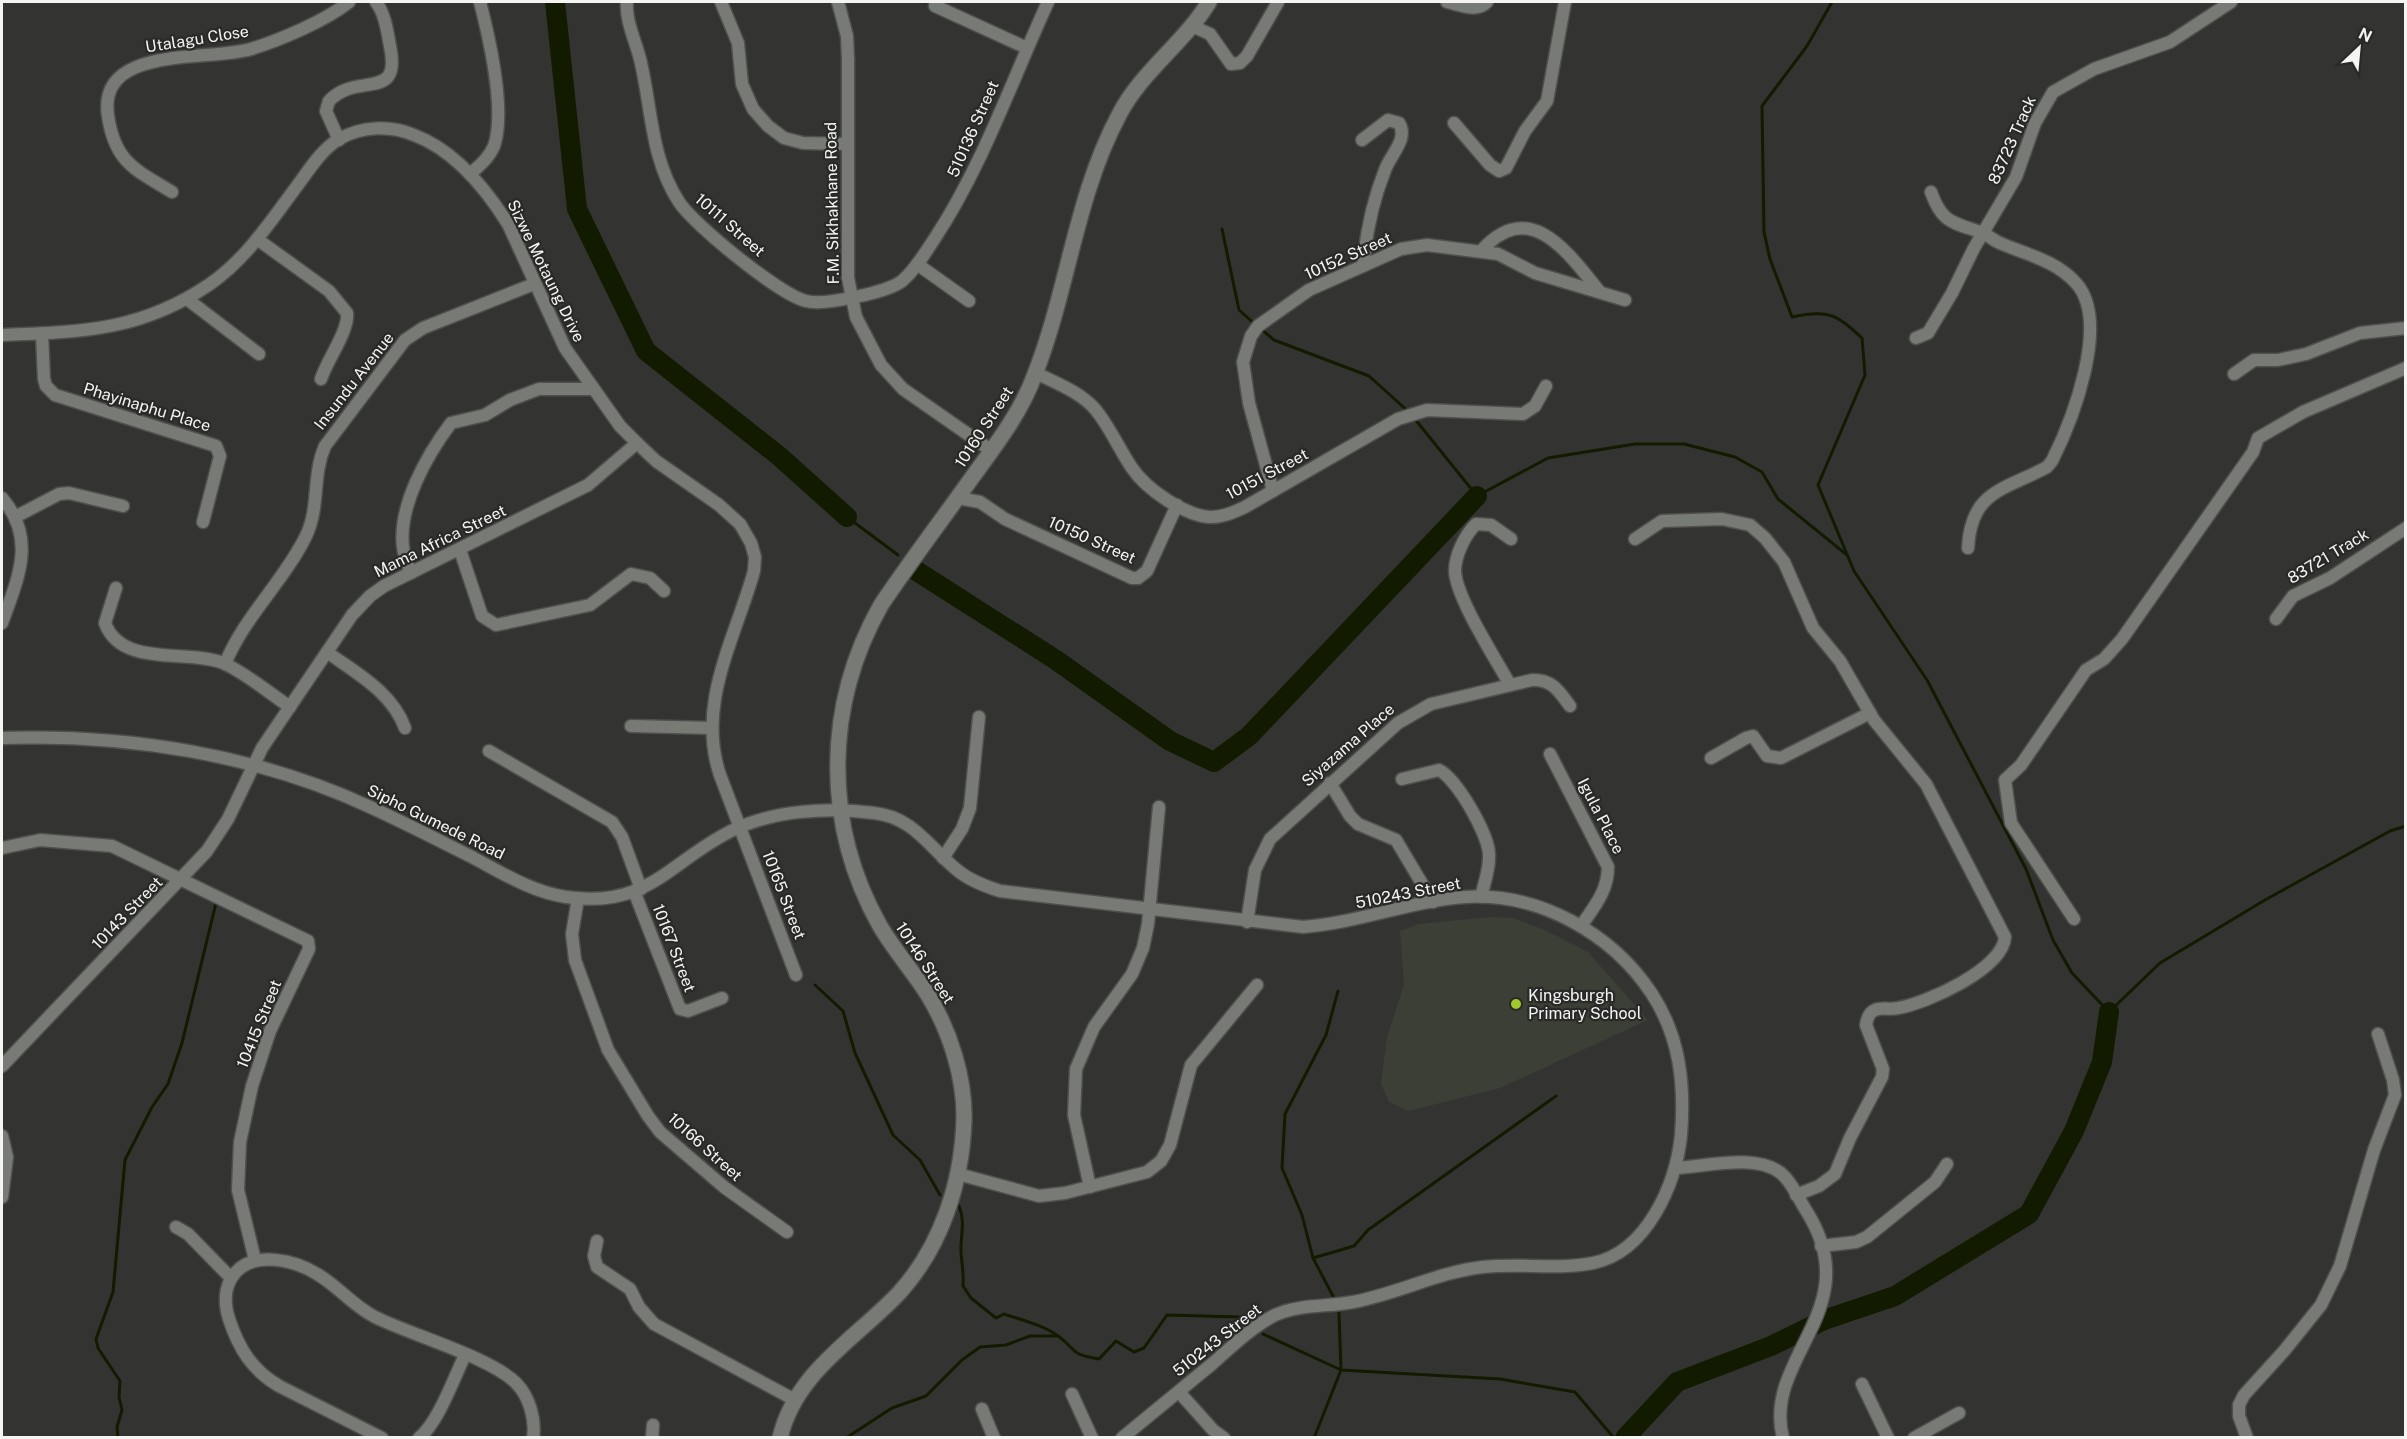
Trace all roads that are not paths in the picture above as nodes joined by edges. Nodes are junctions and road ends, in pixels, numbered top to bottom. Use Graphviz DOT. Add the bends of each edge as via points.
graph roads {
  1 [pos="349,2"];
  2 [pos="376,2"];
  3 [pos="480,2"];
  4 [pos="627,2"];
  5 [pos="722,2"];
  6 [pos="838,2"];
  7 [pos="1048,2"];
  8 [pos="1209,2"];
  9 [pos="1278,2"];
  10 [pos="1447,2"];
  11 [pos="1487,2"];
  12 [pos="1565,2"];
  13 [pos="2231,2"];
  14 [pos="935,6"];
  15 [pos="1192,26"];
  16 [pos="1027,48"];
  17 [pos="1454,123"];
  18 [pos="339,140"];
  19 [pos="1362,141"];
  20 [pos="848,144"];
  21 [pos="470,174"];
  22 [pos="172,192"];
  23 [pos="1931,192"];
  24 [pos="1983,232"];
  25 [pos="257,239"];
  26 [pos="1481,251"];
  27 [pos="917,264"];
  28 [pos="1363,266"];
  29 [pos="534,284"];
  30 [pos="1599,291"];
  31 [pos="850,297"];
  32 [pos="187,299"];
  33 [pos="1624,300"];
  34 [pos="969,301"];
  35 [pos="2406,328"];
  36 [pos="42,334"];
  37 [pos="2,335"];
  38 [pos="1916,338"];
  39 [pos="259,354"];
  40 [pos="2406,368"];
  41 [pos="1036,374"];
  42 [pos="2234,374"];
  43 [pos="321,379"];
  44 [pos="1546,386"];
  45 [pos="594,389"];
  46 [pos="637,443"];
  47 [pos="992,451"];
  48 [pos="1273,491"];
  49 [pos="2,498"];
  50 [pos="958,498"];
  51 [pos="1177,505"];
  52 [pos="123,506"];
  53 [pos="15,517"];
  54 [pos="203,522"];
  55 [pos="2406,528"];
  56 [pos="1511,539"];
  57 [pos="1635,539"];
  58 [pos="1968,548"];
  59 [pos="460,550"];
  60 [pos="411,573"];
  61 [pos="116,588"];
  62 [pos="664,591"];
  63 [pos="2276,620"];
  64 [pos="2,623"];
  65 [pos="327,652"];
  66 [pos="225,664"];
  67 [pos="1510,685"];
  68 [pos="1570,706"];
  69 [pos="290,707"];
  70 [pos="1870,713"];
  71 [pos="979,717"];
  72 [pos="631,726"];
  73 [pos="405,728"];
  74 [pos="711,728"];
  75 [pos="2,738"];
  76 [pos="489,751"];
  77 [pos="1550,754"];
  78 [pos="1711,758"];
  79 [pos="253,765"];
  80 [pos="1402,778"];
  81 [pos="1330,783"];
  82 [pos="1159,807"];
  83 [pos="839,810"];
  84 [pos="740,827"];
  85 [pos="2,848"];
  86 [pos="943,858"];
  87 [pos="181,880"];
  88 [pos="637,890"];
  89 [pos="1481,897"];
  90 [pos="578,898"];
  91 [pos="1433,902"];
  92 [pos="1149,909"];
  93 [pos="2074,919"];
  94 [pos="1247,922"];
  95 [pos="1581,926"];
  96 [pos="796,975"];
  97 [pos="1257,985"];
  98 [pos="722,998"];
  99 [pos="2378,1034"];
  100 [pos="2,1066"];
  101 [pos="2,1136"];
  102 [pos="1947,1164"];
  103 [pos="1675,1168"];
  104 [pos="958,1174"];
  105 [pos="1090,1187"];
  106 [pos="1796,1195"];
  107 [pos="2,1197"];
  108 [pos="176,1227"];
  109 [pos="787,1232"];
  110 [pos="597,1241"];
  111 [pos="1821,1246"];
  112 [pos="255,1260"];
  113 [pos="231,1278"];
  114 [pos="465,1355"];
  115 [pos="1862,1384"];
  116 [pos="1179,1392"];
  117 [pos="1072,1394"];
  118 [pos="795,1400"];
  119 [pos="982,1409"];
  120 [pos="1959,1413"];
  121 [pos="382,1437"];
  122 [pos="419,1437"];
  123 [pos="533,1437"];
  124 [pos="780,1437"];
  125 [pos="994,1437"];
  126 [pos="1092,1437"];
  127 [pos="1122,1437"];
  128 [pos="1224,1437"];
  129 [pos="1783,1437"];
  130 [pos="1888,1437"];
  131 [pos="1914,1437"];
  132 [pos="2247,1437"];
  1 -- 22 [label="street, Utalagu Close" via="332,14 251,49 159,60 132,69 119,79 106,102 120,155 129,166"];
  2 -- 18 [label="street" via="385,20 394,63 392,73 386,79 350,89 329,101 326,111"];
  3 -- 21 [label="street" via="498,124 493,148"];
  4 -- 31 [label="street, 10111 Street" via="646,85 654,145 678,201 700,225 792,296 813,303"];
  5 -- 20 [label="street" via="738,43 742,84 753,109 768,126 784,138 803,143"];
  6 -- 20 [label="street, F.M. Sikhakhane Road" via="847,36"];
  7 -- 16 [label="street, 510136 Street"];
  8 -- 15 [label="street, 10160 Street"];
  9 -- 15 [label="street" via="1240,63 1227,60 1210,34"];
  10 -- 11 [label="street" via="1479,8"];
  12 -- 17 [label="street" via="1547,101 1525,131 1506,168 1499,171 1490,165"];
  13 -- 24 [label="street, 83723 Track" via="2170,42 2094,69 2053,92 2035,123 2016,177"];
  14 -- 16 [label="street"];
  15 -- 41 [label="street, 10160 Street" via="1134,92 1111,130 1089,185"];
  16 -- 27 [label="street, 510136 Street" via="967,182"];
  18 -- 21 [label="street, Sizwe Motaung Drive" via="375,128 407,132 434,145"];
  18 -- 25 [label="street, Sizwe Motaung Drive" via="322,154"];
  19 -- 28 [label="street" via="1388,120 1399,123 1403,129 1384,170 1366,238"];
  20 -- 31 [label="street, F.M. Sikhakhane Road"];
  21 -- 29 [label="street, Sizwe Motaung Drive" via="508,224"];
  23 -- 24 [label="street" via="1940,212 1953,224"];
  24 -- 38 [label="street, 83723 Track" via="1930,330"];
  24 -- 58 [label="street" via="1999,243 2049,262 2078,285 2089,312 2090,334 2081,381 2052,461 1984,500 1973,517"];
  25 -- 32 [label="street, Sizwe Motaung Drive" via="225,273"];
  25 -- 43 [label="street" via="329,291 347,313 344,330"];
  26 -- 28 [label="street, 10152 Street" via="1413,246"];
  26 -- 30 [label="street, 10152 Street" via="1498,254 1534,273"];
  26 -- 30 [label="street" via="1499,232 1523,228 1538,231 1571,256"];
  27 -- 31 [label="street, 510136 Street" via="893,286"];
  27 -- 34 [label="street"];
  28 -- 48 [label="street, 10152 Street" via="1294,299 1251,336 1244,378"];
  29 -- 45 [label="street, Sizwe Motaung Drive" via="565,348"];
  29 -- 66 [label="street, Insundu Avenue" via="423,328 405,340 325,446 318,464 315,506 308,533"];
  30 -- 33 [label="street, 10152 Street"];
  31 -- 47 [label="street, F.M. Sikhakhane Road" via="863,335 890,376 921,403"];
  32 -- 36 [label="street, Sizwe Motaung Drive" via="122,326"];
  32 -- 39 [label="street"];
  35 -- 42 [label="street" via="2360,333 2306,354 2278,360 2254,360"];
  36 -- 37 [label="street, Sizwe Motaung Drive"];
  36 -- 54 [label="street, Phayinaphu Place" via="44,379 55,395 216,446 220,456"];
  40 -- 93 [label="street" via="2303,412 2258,438 2253,452 2122,639 2104,659 2086,670 2021,765 2005,780 2011,823"];
  41 -- 47 [label="street, 10160 Street"];
  41 -- 51 [label="street, 10151 Street" via="1094,408 1139,478"];
  44 -- 48 [label="street, 10151 Street" via="1535,406 1522,414 1443,410 1408,415"];
  45 -- 46 [label="street, Sizwe Motaung Drive"];
  45 -- 60 [label="street" via="539,388 484,415 451,423 410,492 402,539"];
  46 -- 59 [label="street, Mama Africa Street" via="588,485"];
  46 -- 74 [label="street, Sizwe Motaung Drive" via="733,515 751,543 754,571 719,677"];
  47 -- 50 [label="street, 10160 Street"];
  48 -- 51 [label="street, 10151 Street" via="1220,516 1209,517"];
  49 -- 53 [label="street"];
  50 -- 51 [label="street, 10150 Street" via="980,502 1005,519 1132,578 1143,575 1150,567"];
  50 -- 83 [label="street, 10160 Street" via="881,605 857,653 838,731"];
  52 -- 53 [label="street" via="59,494"];
  53 -- 64 [label="street" via="22,559"];
  55 -- 63 [label="street, 83721 Track" via="2330,578 2293,596"];
  56 -- 67 [label="street" via="1491,525 1476,524 1458,554 1455,570 1463,597"];
  57 -- 70 [label="street" via="1667,521 1731,519 1758,530 1784,562 1813,628 1840,661"];
  59 -- 60 [label="street, Mama Africa Street"];
  59 -- 62 [label="street" via="482,616 496,625 590,606 632,574 650,578"];
  60 -- 65 [label="street, Mama Africa Street" via="370,596"];
  61 -- 66 [label="street" via="105,622 116,639 145,653"];
  65 -- 69 [label="street, Mama Africa Street"];
  65 -- 73 [label="street" via="387,697"];
  66 -- 69 [label="street"];
  67 -- 68 [label="street, Siyazama Place" via="1544,680 1554,685"];
  67 -- 81 [label="street, Siyazama Place" via="1420,709 1398,723"];
  69 -- 79 [label="street, Mama Africa Street"];
  70 -- 78 [label="street" via="1781,759 1767,756 1753,736"];
  70 -- 106 [label="street" via="1926,784 2003,931 2005,944 2001,953 1975,975 1921,1001 1871,1012 1866,1025 1883,1069 1882,1077 1835,1174"];
  71 -- 86 [label="street" via="970,808"];
  72 -- 74 [label="street"];
  74 -- 84 [label="street, Sizwe Motaung Drive" via="716,762"];
  75 -- 79 [label="street, Sipho Gumede Road" via="154,745"];
  76 -- 88 [label="street" via="612,822 622,837"];
  77 -- 95 [label="street, Igula Place" via="1608,867 1602,896"];
  79 -- 87 [label="street, 10143 Street" via="228,819"];
  79 -- 90 [label="street, Sipho Gumede Road" via="364,804 533,888"];
  80 -- 89 [label="street" via="1439,770 1459,789 1489,849"];
  81 -- 91 [label="street" via="1358,824 1396,840"];
  81 -- 94 [label="street, Siyazama Place" via="1270,839 1255,870"];
  82 -- 92 [label="street"];
  83 -- 84 [label="street, Sipho Gumede Road" via="777,816"];
  83 -- 86 [label="street, 510243 Street" via="875,813 902,821 924,836"];
  83 -- 104 [label="street, 10146 Street" via="847,848 866,899 880,927 927,994 949,1040 964,1116"];
  84 -- 88 [label="street, Sipho Gumede Road"];
  84 -- 96 [label="street, 10165 Street"];
  85 -- 87 [label="street" via="40,840 99,843 125,851"];
  86 -- 92 [label="street, 510243 Street" via="972,880 1000,891"];
  87 -- 100 [label="street, 10143 Street"];
  87 -- 112 [label="street, 10415 Street" via="309,944 270,1031 252,1086 240,1142 238,1190"];
  88 -- 90 [label="street, Sipho Gumede Road" via="612,897"];
  88 -- 98 [label="street, 10167 Street" via="680,1009 688,1011"];
  89 -- 91 [label="street, 510243 Street"];
  89 -- 95 [label="street, 510243 Street" via="1532,905"];
  90 -- 109 [label="street, 10166 Street" via="572,934 575,960 608,1050 648,1116 660,1132 724,1187"];
  91 -- 94 [label="street, 510243 Street" via="1322,926"];
  92 -- 94 [label="street, 510243 Street"];
  92 -- 105 [label="street" via="1139,960 1094,1027 1076,1069 1074,1115"];
  95 -- 103 [label="street, 510243 Street" via="1609,946 1635,973 1656,1002 1672,1037 1684,1096"];
  97 -- 105 [label="street" via="1191,1065 1170,1144 1161,1161 1147,1172"];
  99 -- 132 [label="street" via="2394,1095 2340,1266 2321,1305 2244,1395 2239,1416"];
  101 -- 107 [label="street" via="7,1157"];
  102 -- 111 [label="street" via="1935,1182 1867,1237"];
  103 -- 106 [label="street" via="1755,1161 1784,1176"];
  103 -- 116 [label="street, 510243 Street" via="1650,1221 1631,1244 1609,1257 1577,1265 1481,1267 1354,1302 1284,1312 1262,1324"];
  104 -- 105 [label="street" via="1040,1196"];
  104 -- 118 [label="street, 10146 Street" via="941,1228 916,1271 894,1298 818,1368"];
  106 -- 111 [label="street"];
  108 -- 113 [label="street" via="188,1234"];
  110 -- 118 [label="street" via="597,1267 630,1289 639,1307 654,1323"];
  111 -- 129 [label="street" via="1826,1260 1824,1294 1785,1389 1781,1406"];
  112 -- 113 [label="street"];
  112 -- 114 [label="street" via="308,1269 368,1313"];
  113 -- 121 [label="street" via="226,1295 230,1319 243,1353 256,1370 279,1386"];
  114 -- 122 [label="street" via="436,1415"];
  114 -- 123 [label="street" via="506,1375 521,1389 531,1409"];
  115 -- 130 [label="street"];
  116 -- 127 [label="street, 510243 Street"];
  116 -- 128 [label="street" via="1207,1425"];
  117 -- 126 [label="street"];
  118 -- 124 [label="street, 10146 Street"];
  119 -- 125 [label="street"];
  120 -- 131 [label="street"];
}
